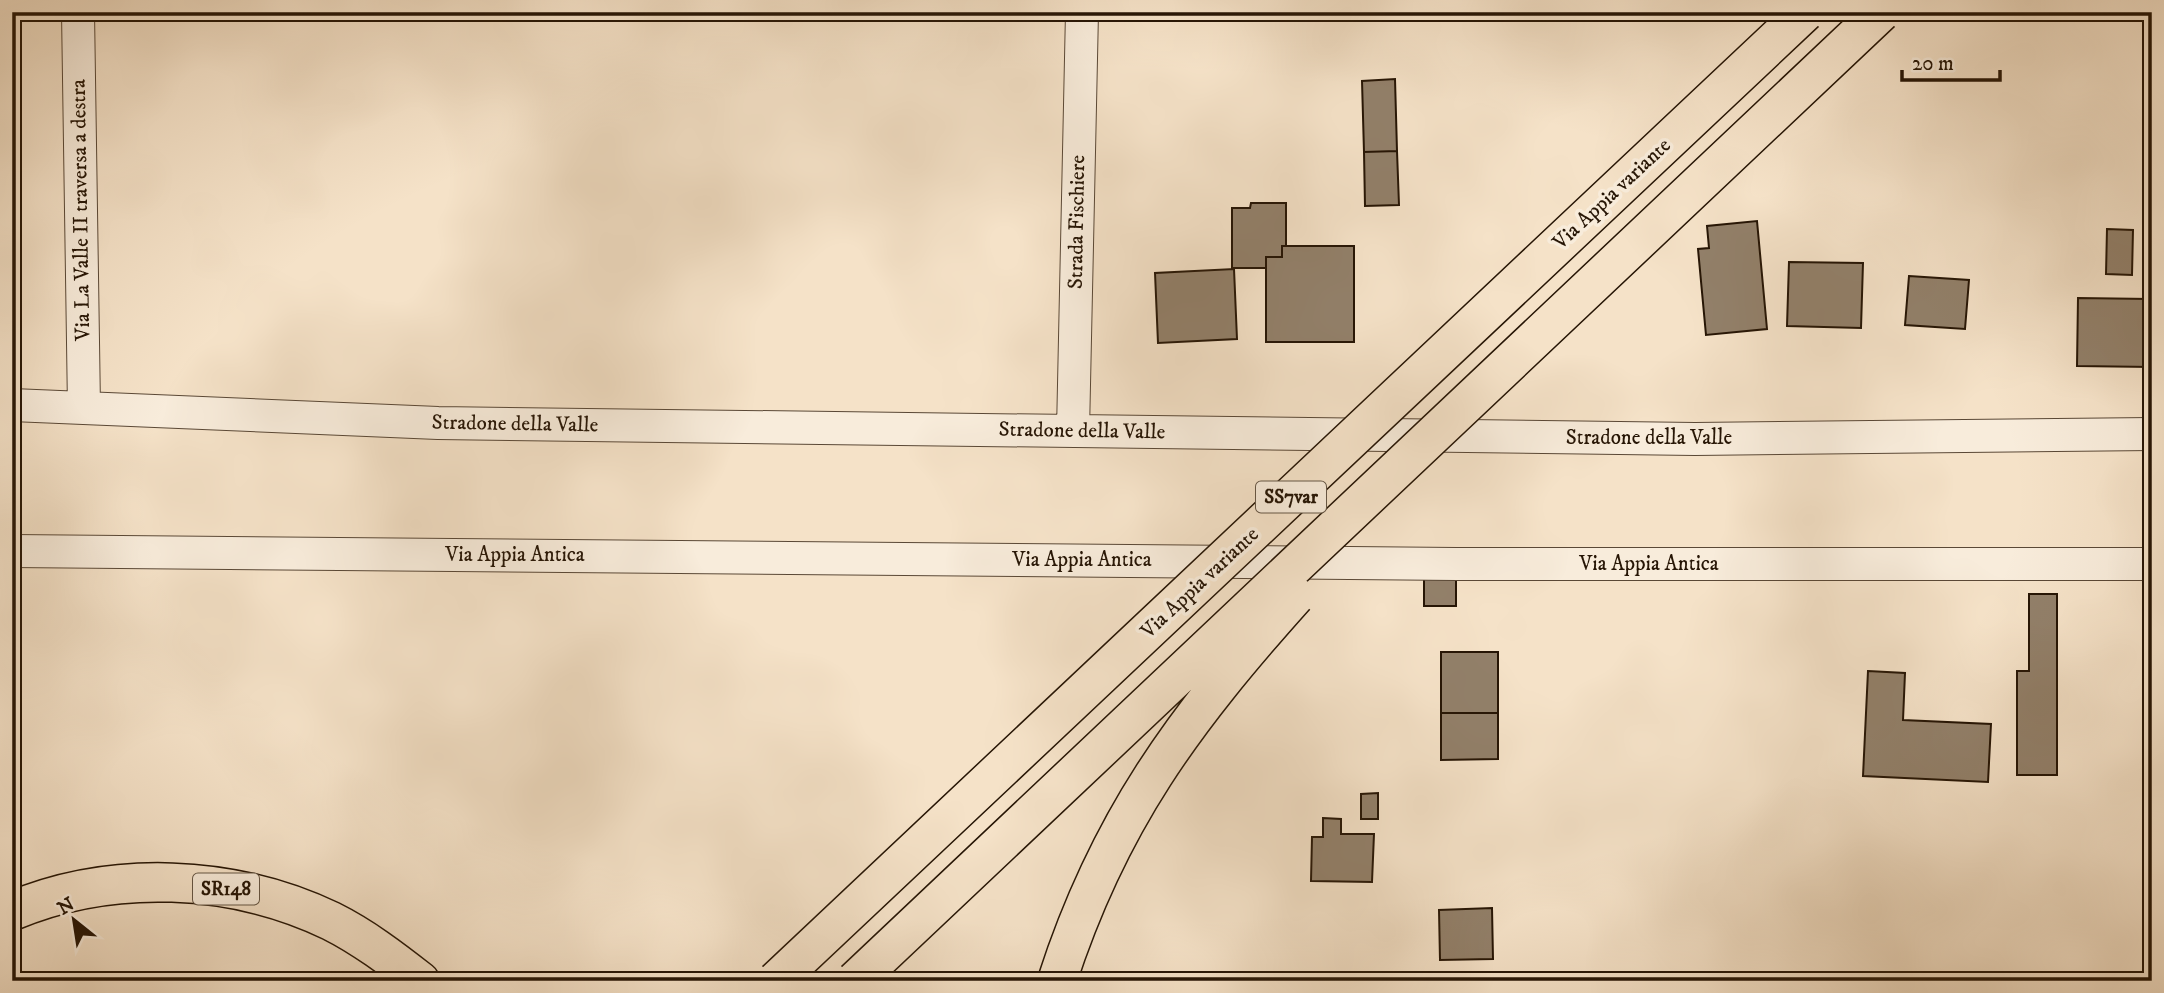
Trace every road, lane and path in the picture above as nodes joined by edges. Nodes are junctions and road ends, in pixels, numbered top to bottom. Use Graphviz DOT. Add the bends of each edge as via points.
graph roads {
  1 [pos="78,12"];
  2 [pos="1082,12"];
  3 [pos="1805,12"];
  4 [pos="1881,12"];
  5 [pos="1491,383"];
  6 [pos="12,405"];
  7 [pos="84,408"];
  8 [pos="1073,431"];
  9 [pos="2152,434"];
  10 [pos="12,551"];
  11 [pos="2152,564"];
  12 [pos="12,911"];
  13 [pos="420,981"];
  14 [pos="776,981"];
  15 [pos="855,981"];
  16 [pos="1058,981"];
  1 -- 7 [label="street, Via La Valle II traversa a destra"];
  2 -- 8 [label="street, Strada Fischiere"];
  3 -- 14 [label="main road, Via Appia variante / SS7var, bridge"];
  4 -- 5 [label="main road, SS7var, bridge"];
  5 -- 15 [label="main road, SS7var, bridge"];
  5 -- 16 [label="main road, SS7var, bridge" via="1250,647 1174,741 1104,860"];
  6 -- 7 [label="street, Stradone della Valle"];
  7 -- 8 [label="street, Stradone della Valle" via="438,423"];
  8 -- 9 [label="street, Stradone della Valle" via="1695,439"];
  10 -- 11 [label="street, Via Appia Antica" via="1456,564"];
  12 -- 13 [label="main road, SR148" via="118,884 171,883 235,891 286,903 333,922"];
}
